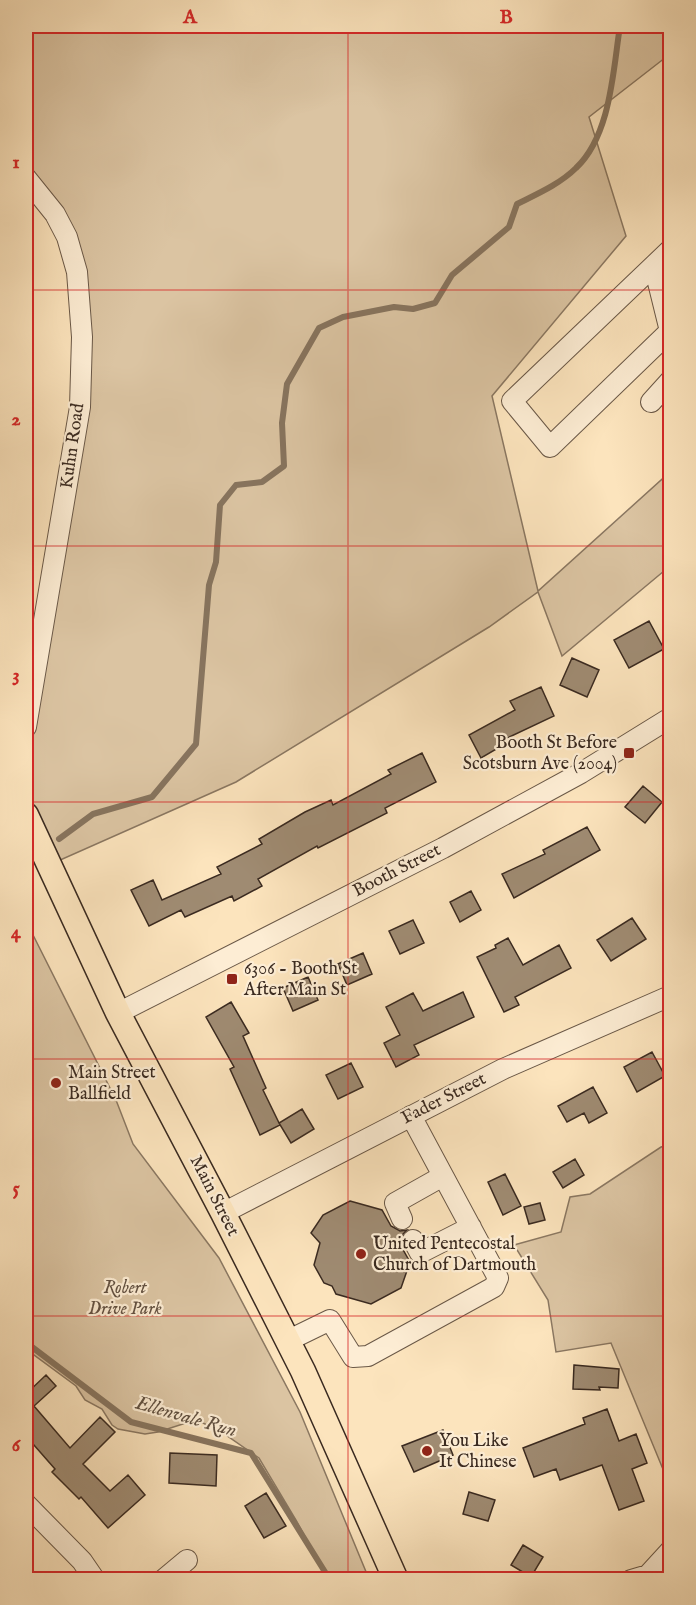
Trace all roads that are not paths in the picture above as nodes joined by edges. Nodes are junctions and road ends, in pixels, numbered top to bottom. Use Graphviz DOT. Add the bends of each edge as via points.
graph roads {
  1 [pos="26,178"];
  2 [pos="670,250"];
  3 [pos="654,266"];
  4 [pos="670,332"];
  5 [pos="670,381"];
  6 [pos="651,402"];
  7 [pos="670,721"];
  8 [pos="26,727"];
  9 [pos="26,815"];
  10 [pos="26,837"];
  11 [pos="44,853"];
  12 [pos="670,996"];
  13 [pos="118,1013"];
  14 [pos="411,1116"];
  15 [pos="443,1176"];
  16 [pos="223,1213"];
  17 [pos="402,1219"];
  18 [pos="471,1227"];
  19 [pos="416,1247"];
  20 [pos="287,1341"];
  21 [pos="26,1504"];
  22 [pos="670,1551"];
  23 [pos="187,1560"];
  24 [pos="95,1580"];
  25 [pos="163,1580"];
  26 [pos="396,1580"];
  27 [pos="631,1580"];
  1 -- 8 [label="street, Kuhn Road" via="55,214 67,237 77,272 82,337 80,407"];
  2 -- 3 [label="street"];
  3 -- 4 [label="street"];
  3 -- 4 [label="street" via="512,401 550,447"];
  5 -- 6 [label="street"];
  7 -- 13 [label="street, Booth Street" via="443,848"];
  9 -- 11 [label="main road, Main Street"];
  10 -- 11 [label="street"];
  11 -- 13 [label="main road, Main Street"];
  12 -- 14 [label="street, Fader Street" via="528,1057"];
  13 -- 16 [label="main road, Main Street"];
  14 -- 15 [label="street"];
  14 -- 16 [label="street, Fader Street"];
  15 -- 17 [label="street" via="394,1203"];
  15 -- 18 [label="street"];
  16 -- 20 [label="main road, Main Street"];
  18 -- 19 [label="street"];
  18 -- 20 [label="street" via="498,1278 494,1287 368,1356 353,1357 330,1320"];
  20 -- 26 [label="main road, Main Street"];
  21 -- 24 [label="street" via="82,1561"];
  22 -- 27 [label="street" via="648,1575"];
  23 -- 25 [label="street"];
}
